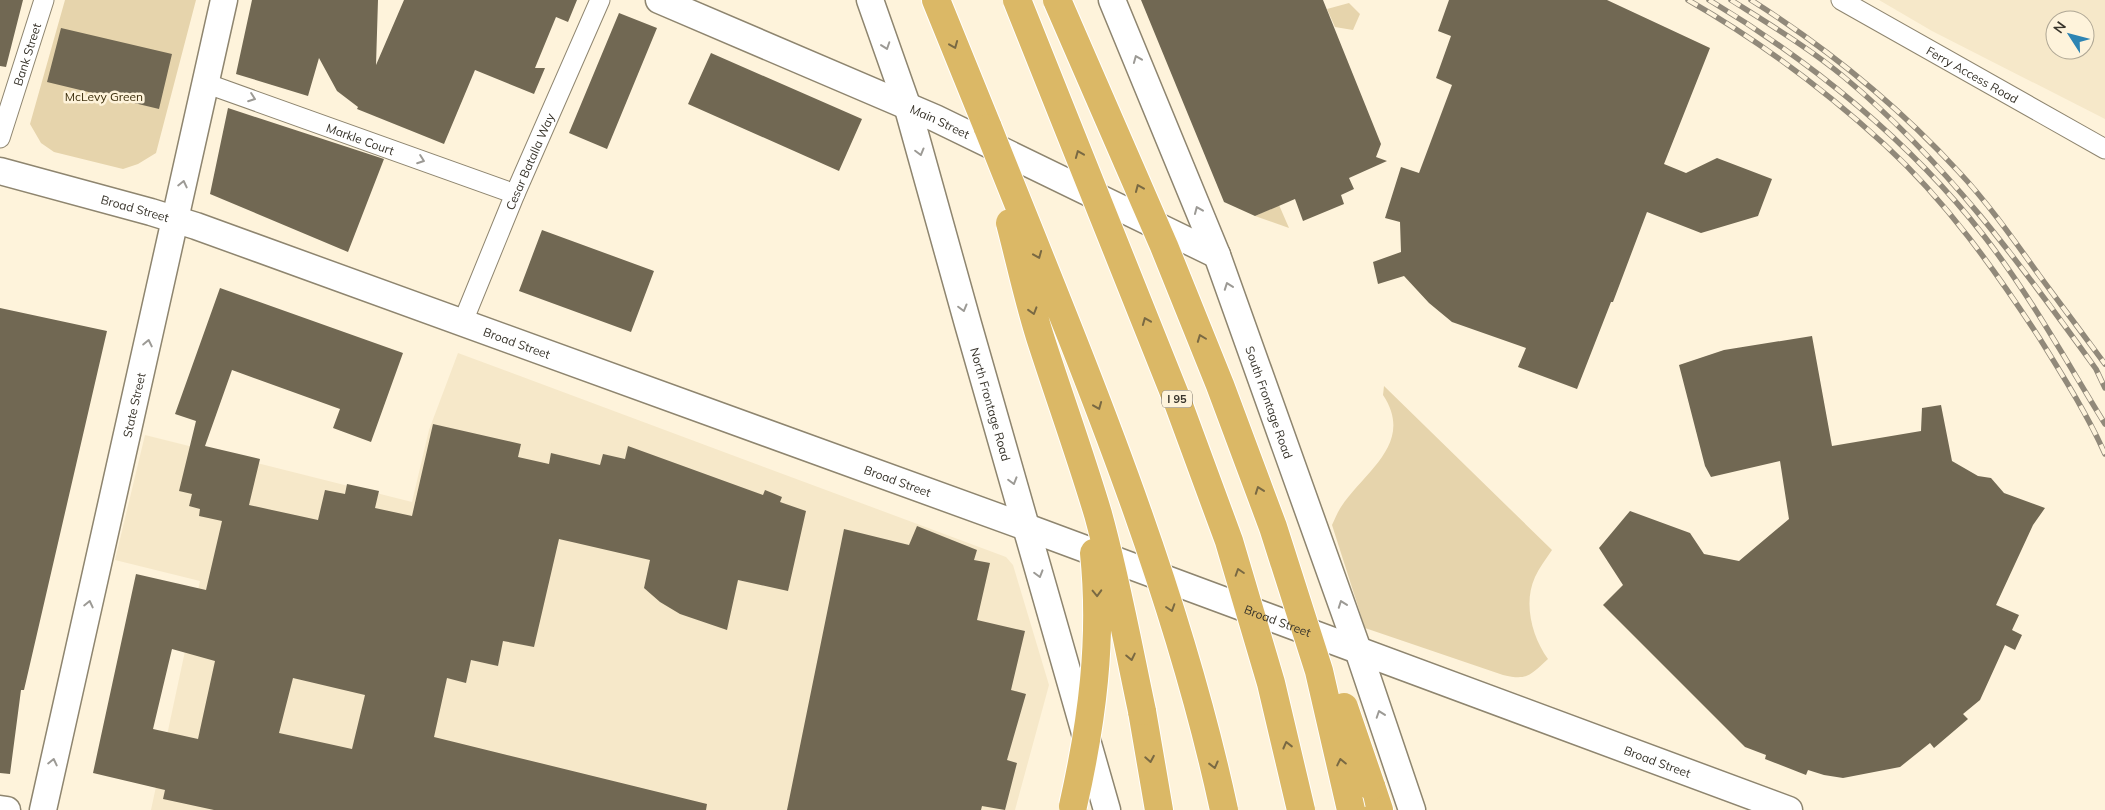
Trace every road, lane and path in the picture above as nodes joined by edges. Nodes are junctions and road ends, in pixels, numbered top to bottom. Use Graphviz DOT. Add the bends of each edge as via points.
graph roads {
  1 [pos="44,0"];
  2 [pos="224,0"];
  3 [pos="600,0"];
  4 [pos="659,0"];
  5 [pos="870,0"];
  6 [pos="936,0"];
  7 [pos="1017,0"];
  8 [pos="1057,0"];
  9 [pos="1112,0"];
  10 [pos="1841,0"];
  11 [pos="206,83"];
  12 [pos="907,105"];
  13 [pos="988,128"];
  14 [pos="0,138"];
  15 [pos="2105,149"];
  16 [pos="0,172"];
  17 [pos="515,194"];
  18 [pos="175,219"];
  19 [pos="1217,255"];
  20 [pos="462,324"];
  21 [pos="1070,424"];
  22 [pos="1026,527"];
  23 [pos="1273,527"];
  24 [pos="1358,650"];
  25 [pos="1375,798"];
  26 [pos="0,808"];
  27 [pos="1072,808"];
  28 [pos="7,810"];
  29 [pos="43,810"];
  30 [pos="1106,810"];
  31 [pos="1159,810"];
  32 [pos="1224,810"];
  33 [pos="1301,810"];
  34 [pos="1351,810"];
  35 [pos="1412,810"];
  36 [pos="1789,810"];
  1 -- 14 [label="street, Bank Street"];
  2 -- 11 [label="main road, State Street"];
  3 -- 17 [label="street, Cesar Batalla Way"];
  4 -- 12 [label="main road, Main Street"];
  5 -- 12 [label="main road, North Frontage Road, one-way"];
  6 -- 13 [label="highway, one-way"];
  33 -- 7 [label="highway, I 95, one-way, bridge" via="1252,612 1226,532 1181,409"];
  23 -- 8 [label="highway, one-way, bridge" via="1164,246"];
  19 -- 9 [label="main road, South Frontage Road, one-way"];
  10 -- 15 [label="street, Ferry Access Road"];
  11 -- 17 [label="street, Markle Court, one-way"];
  18 -- 11 [label="main road, State Street, one-way"];
  12 -- 19 [label="main road, Main Street"];
  12 -- 22 [label="main road, North Frontage Road, one-way"];
  13 -- 21 [label="highway, one-way, bridge" via="1028,296"];
  13 -- 32 [label="highway, one-way, bridge" via="1154,555 1198,701"];
  16 -- 18 [label="main road, Broad Street"];
  17 -- 20 [label="street, Cesar Batalla Way"];
  18 -- 20 [label="main road, Broad Street"];
  29 -- 18 [label="main road, State Street, one-way"];
  24 -- 19 [label="main road, South Frontage Road, one-way"];
  20 -- 22 [label="main road, Broad Street"];
  21 -- 27 [label="highway, one-way, bridge" via="1093,545 1098,623 1093,702"];
  21 -- 31 [label="highway, one-way, bridge" via="1110,563 1142,711"];
  22 -- 24 [label="main road, Broad Street"];
  22 -- 30 [label="main road, North Frontage Road, one-way"];
  23 -- 25 [label="highway, bridge" via="1339,692"];
  34 -- 23 [label="highway, one-way, bridge" via="1319,671"];
  35 -- 24 [label="main road, South Frontage Road, one-way"];
  24 -- 36 [label="main road, Broad Street"];
  26 -- 28 [label="main road"];
}
